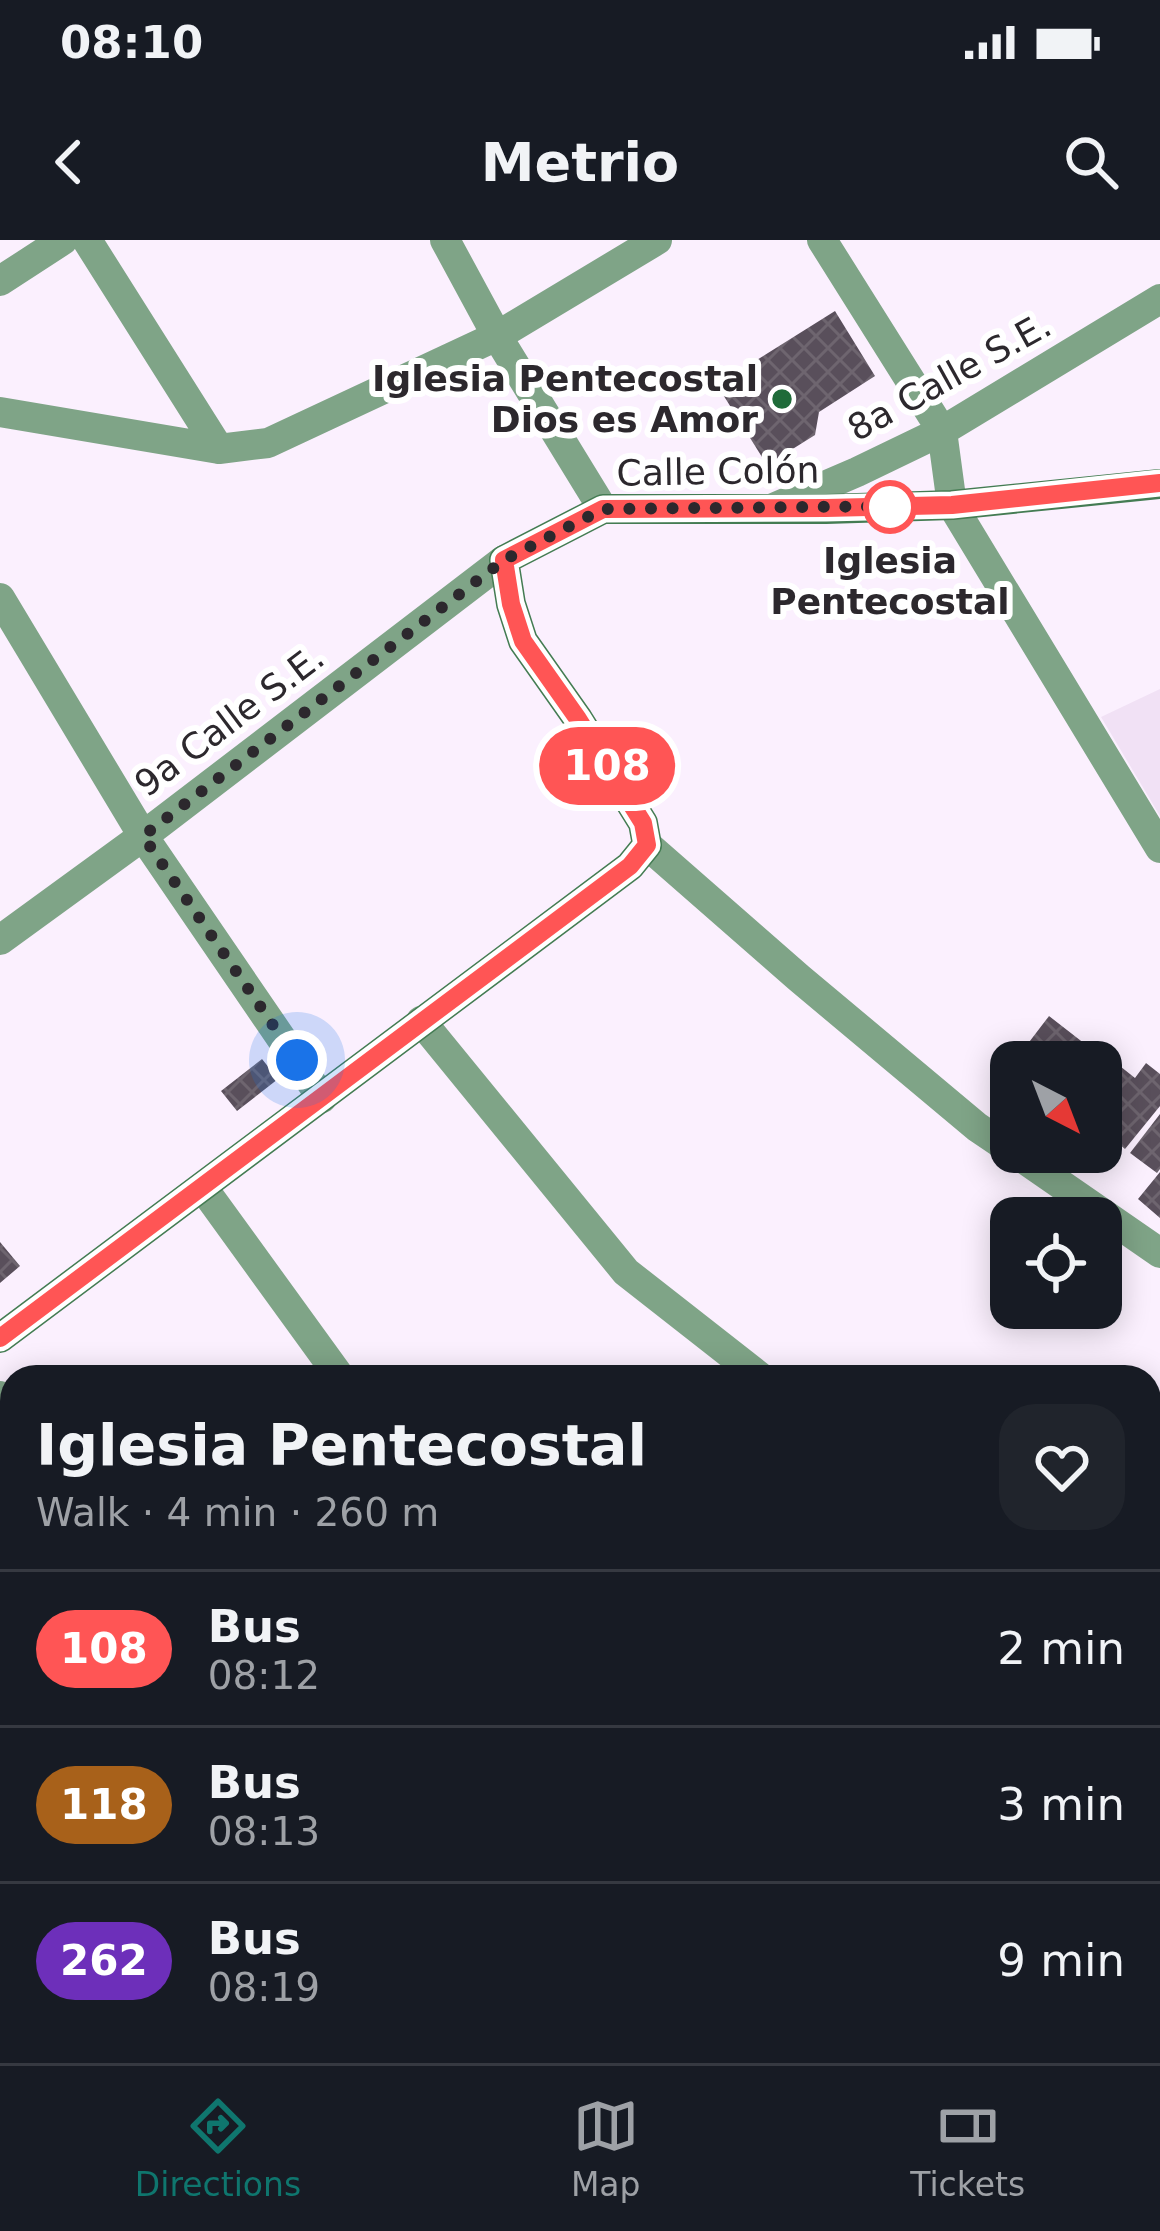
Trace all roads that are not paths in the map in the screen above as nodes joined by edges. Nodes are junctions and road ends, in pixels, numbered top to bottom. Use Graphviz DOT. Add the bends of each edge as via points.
graph roads {
  1 [pos="63,240"];
  2 [pos="87,240"];
  3 [pos="445,240"];
  4 [pos="657,240"];
  5 [pos="822,240"];
  6 [pos="0,281"];
  7 [pos="1160,299"];
  8 [pos="497,336"];
  9 [pos="0,412"];
  10 [pos="941,431"];
  11 [pos="219,449"];
  12 [pos="1160,484"];
  13 [pos="952,505"];
  14 [pos="603,509"];
  15 [pos="771,509"];
  16 [pos="504,560"];
  17 [pos="0,598"];
  18 [pos="143,836"];
  19 [pos="647,845"];
  20 [pos="1160,848"];
  21 [pos="0,940"];
  22 [pos="421,1021"];
  23 [pos="322,1098"];
  24 [pos="990,1135"];
  25 [pos="1044,1173"];
  26 [pos="202,1188"];
  27 [pos="1160,1253"];
  28 [pos="0,1338"];
  29 [pos="331,1365"];
  30 [pos="745,1365"];
  1 -- 6 [label="street"];
  2 -- 11 [label="street"];
  3 -- 8 [label="street"];
  4 -- 8 [label="street"];
  5 -- 10 [label="street"];
  7 -- 10 [label="street, 8a Calle S.E."];
  8 -- 11 [label="street" via="268,443"];
  8 -- 14 [label="street"];
  9 -- 11 [label="street"];
  10 -- 13 [label="street"];
  10 -- 15 [label="street, 8a Calle S.E."];
  12 -- 13 [label="main road, Calle Colón"];
  13 -- 15 [label="main road, Calle Colón"];
  13 -- 20 [label="street"];
  14 -- 15 [label="main road, Calle Colón"];
  14 -- 16 [label="main road, Calle Colón"];
  16 -- 18 [label="street, 9a Calle S.E."];
  16 -- 19 [label="main road" via="523,641 643,823"];
  17 -- 18 [label="street"];
  18 -- 21 [label="street, 9a Calle S.E."];
  18 -- 23 [label="street"];
  19 -- 22 [label="main road" via="630,866"];
  19 -- 24 [label="street"];
  22 -- 23 [label="main road"];
  22 -- 30 [label="street" via="626,1272"];
  23 -- 26 [label="main road"];
  25 -- 27 [label="street"];
  26 -- 28 [label="main road"];
  26 -- 29 [label="street"];
}
